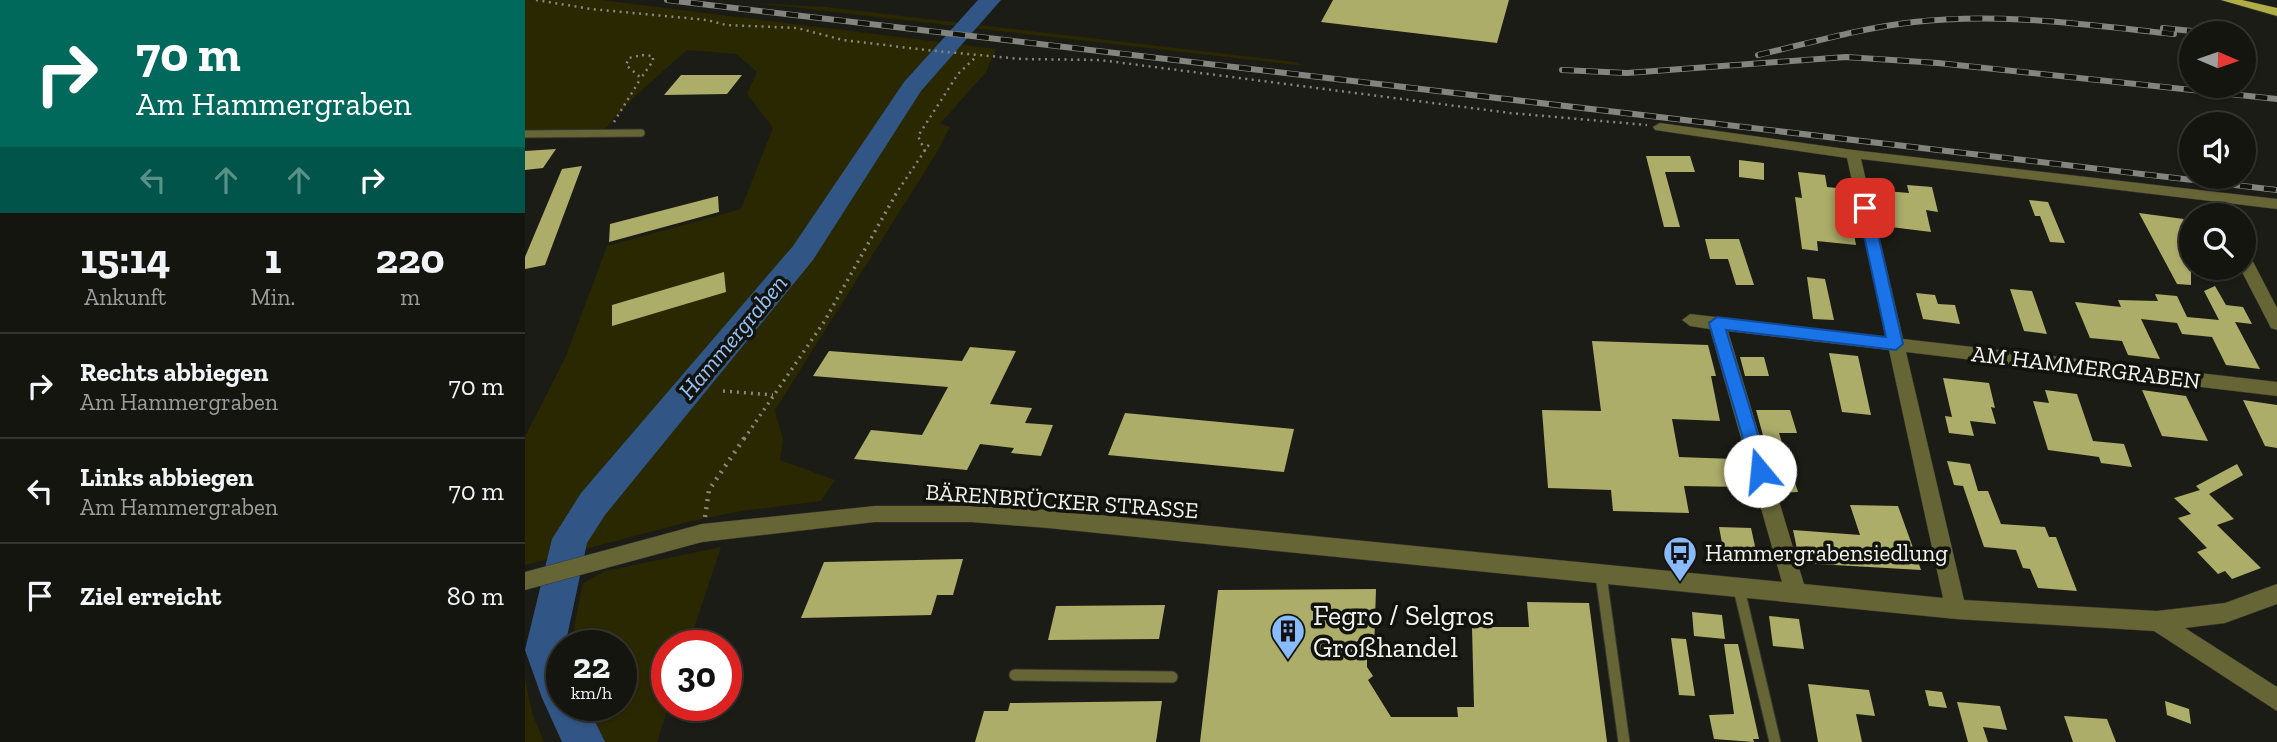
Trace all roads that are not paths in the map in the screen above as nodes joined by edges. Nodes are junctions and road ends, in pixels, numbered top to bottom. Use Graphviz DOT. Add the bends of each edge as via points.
graph roads {
  1 [pos="2227,0"];
  2 [pos="2271,0"];
  3 [pos="2277,2"];
  4 [pos="2277,12"];
  5 [pos="1660,127"];
  6 [pos="641,133"];
  7 [pos="525,134"];
  8 [pos="1853,154"];
  9 [pos="2213,198"];
  10 [pos="2216,203"];
  11 [pos="2277,204"];
  12 [pos="2254,280"];
  13 [pos="1690,320"];
  14 [pos="1717,323"];
  15 [pos="2277,324"];
  16 [pos="1896,344"];
  17 [pos="2277,389"];
  18 [pos="1601,575"];
  19 [pos="525,581"];
  20 [pos="1739,589"];
  21 [pos="1796,594"];
  22 [pos="2277,594"];
  23 [pos="1956,609"];
  24 [pos="2157,621"];
  25 [pos="1014,675"];
  26 [pos="1172,677"];
  27 [pos="2277,699"];
  28 [pos="1623,742"];
  29 [pos="1775,742"];
  1 -- 4 [label="main road"];
  2 -- 3 [label="main road"];
  5 -- 8 [label="street"];
  6 -- 7 [label="lane"];
  8 -- 9 [label="street"];
  8 -- 16 [label="street"];
  9 -- 10 [label="street"];
  9 -- 11 [label="street"];
  12 -- 15 [label="street"];
  13 -- 14 [label="street, AM HAMMERGRABEN"];
  14 -- 16 [label="street, AM HAMMERGRABEN"];
  14 -- 21 [label="street"];
  16 -- 17 [label="street, AM HAMMERGRABEN"];
  16 -- 23 [label="street"];
  18 -- 19 [label="street, BÄRENBRÜCKER STRASSE" via="1048,519 875,514 702,533"];
  18 -- 20 [label="street"];
  18 -- 28 [label="lane"];
  20 -- 21 [label="street"];
  20 -- 29 [label="lane"];
  21 -- 23 [label="street"];
  22 -- 24 [label="street" via="2225,613"];
  23 -- 24 [label="street"];
  24 -- 27 [label="street"];
  25 -- 26 [label="lane"];
}
